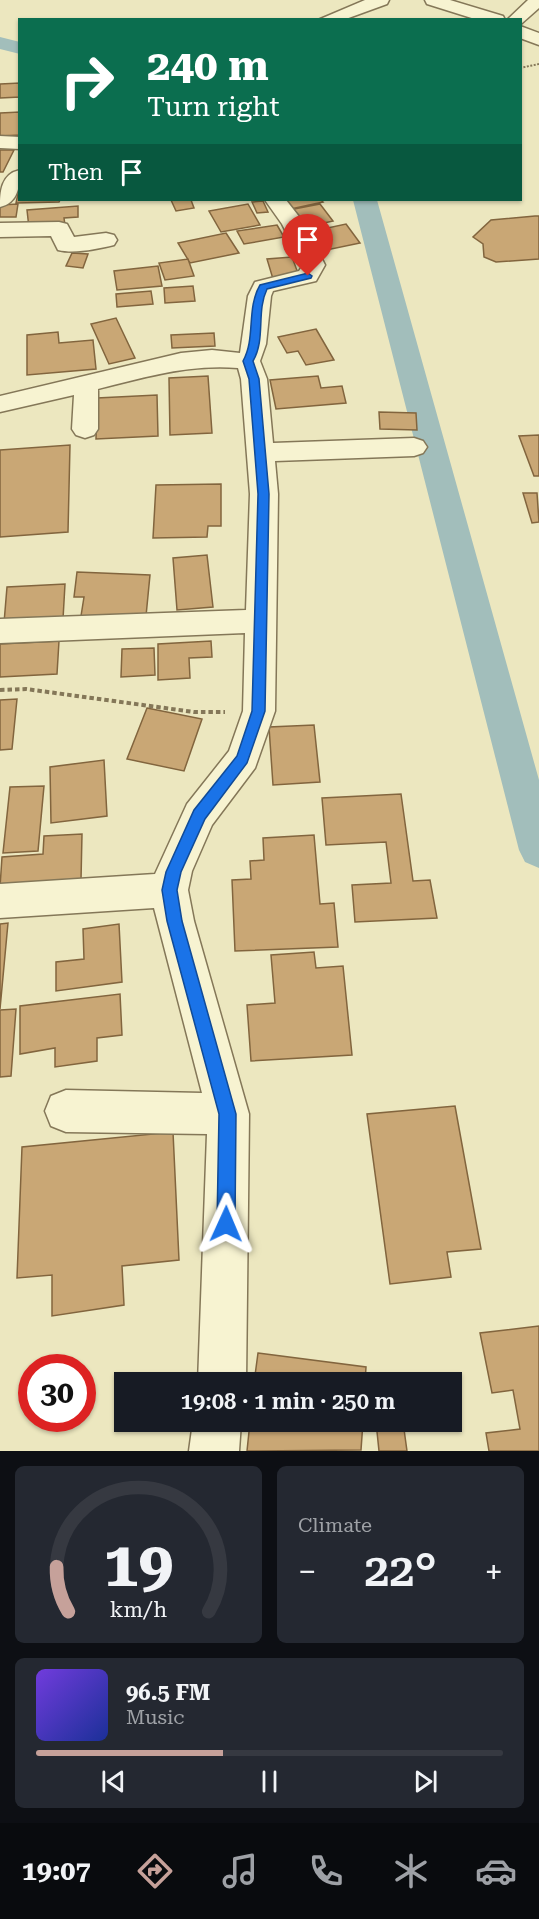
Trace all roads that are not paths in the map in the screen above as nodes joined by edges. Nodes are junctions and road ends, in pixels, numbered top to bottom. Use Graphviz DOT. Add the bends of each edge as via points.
graph roads {
  1 [pos="381,0"];
  2 [pos="433,0"];
  3 [pos="538,0"];
  4 [pos="332,18"];
  5 [pos="491,18"];
  6 [pos="517,18"];
  7 [pos="522,32"];
  8 [pos="539,40"];
  9 [pos="0,142"];
  10 [pos="18,143"];
  11 [pos="18,178"];
  12 [pos="0,201"];
  13 [pos="277,201"];
  14 [pos="0,230"];
  15 [pos="106,240"];
  16 [pos="248,361"];
  17 [pos="84,384"];
  18 [pos="7,408"];
  19 [pos="85,429"];
  20 [pos="414,447"];
  21 [pos="260,453"];
  22 [pos="260,621"];
  23 [pos="0,631"];
  24 [pos="170,890"];
  25 [pos="0,901"];
  26 [pos="66,1111"];
  27 [pos="228,1114"];
  28 [pos="222,1372"];
  29 [pos="217,1432"];
  30 [pos="214,1451"];
  1 -- 4 [label="street"];
  2 -- 5 [label="street"];
  3 -- 6 [label="street"];
  7 -- 8 [label="street"];
  9 -- 10 [label="street"];
  11 -- 12 [label="street"];
  13 -- 16 [label="street" via="314,265 308,276 263,287 258,298 254,352"];
  14 -- 15 [label="street" via="59,229 66,245"];
  16 -- 17 [label="street" via="181,361"];
  16 -- 21 [label="street" via="254,379"];
  17 -- 18 [label="street"];
  17 -- 19 [label="street"];
  20 -- 21 [label="street"];
  21 -- 22 [label="street" via="264,494"];
  22 -- 23 [label="street"];
  22 -- 24 [label="street" via="259,711 243,759 199,815"];
  24 -- 25 [label="street"];
  24 -- 27 [label="street"];
  26 -- 27 [label="street"];
  27 -- 28 [label="street"];
  29 -- 30 [label="street"];
}
